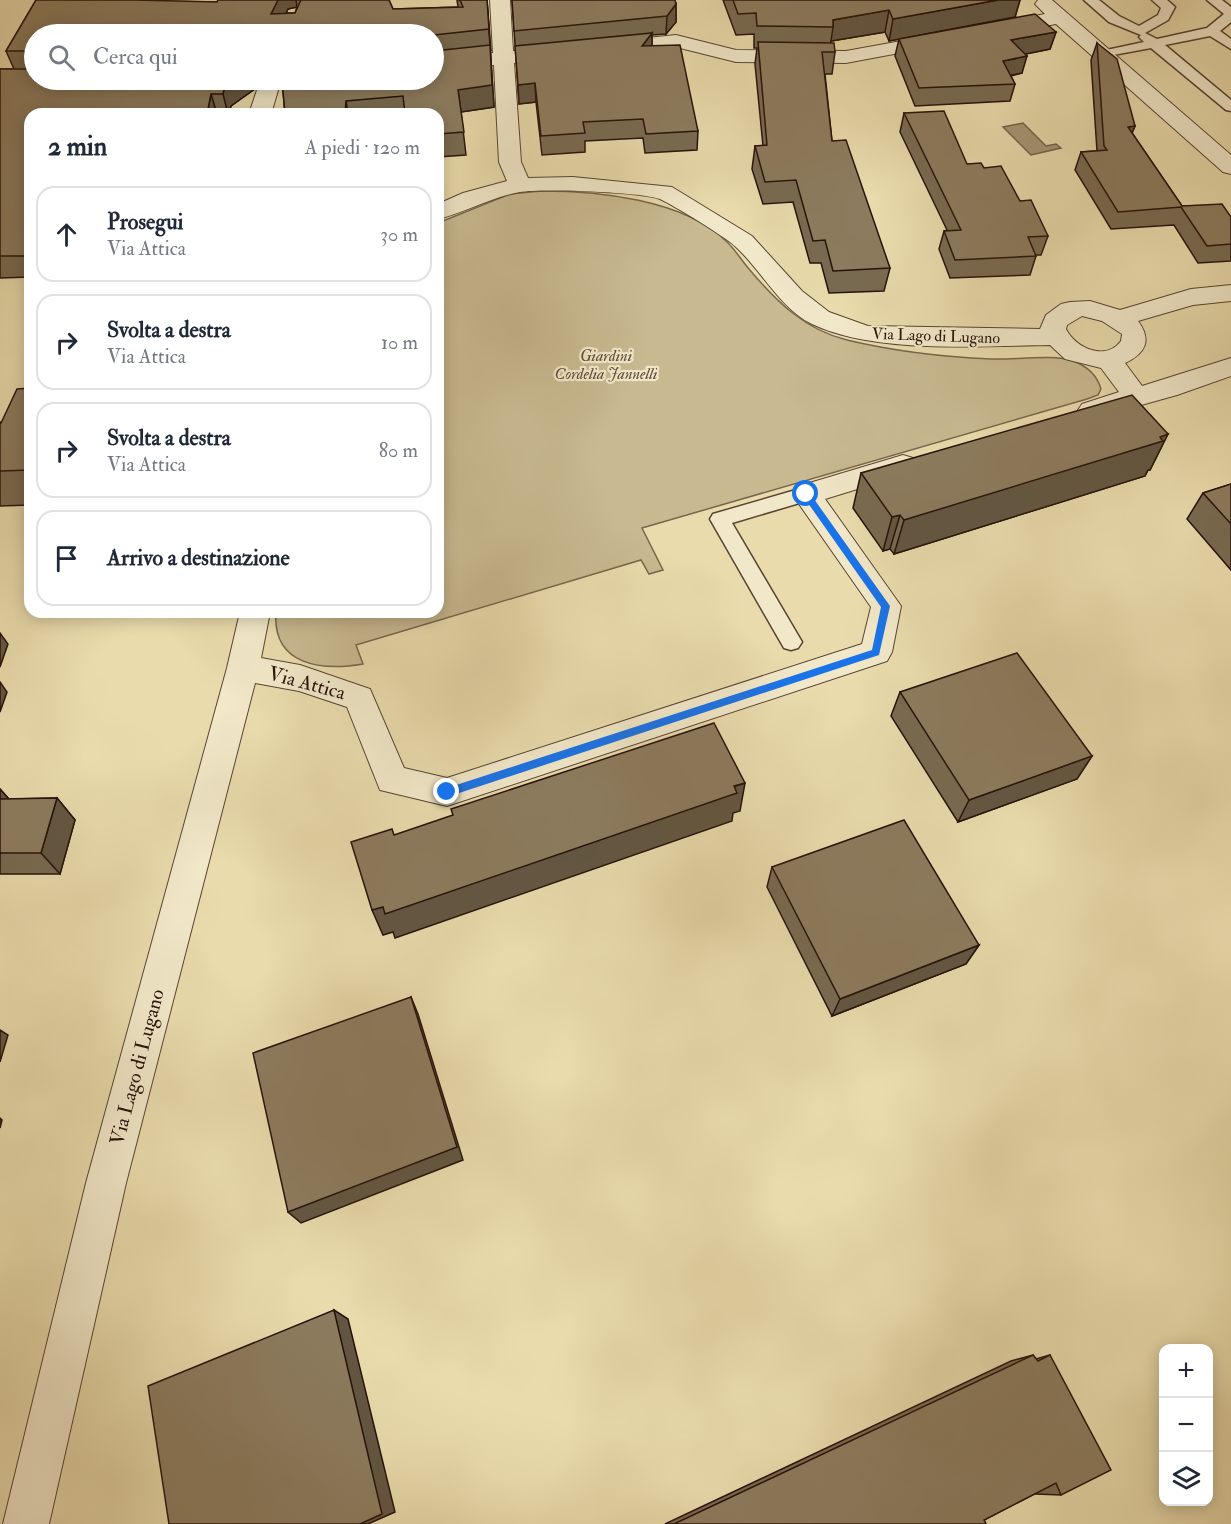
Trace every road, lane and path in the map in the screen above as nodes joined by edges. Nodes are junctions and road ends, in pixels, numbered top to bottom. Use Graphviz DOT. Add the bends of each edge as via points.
graph roads {
  1 [pos="500,0"];
  2 [pos="1039,0"];
  3 [pos="1091,0"];
  4 [pos="1159,0"];
  5 [pos="1214,0"];
  6 [pos="1231,14"];
  7 [pos="1060,17"];
  8 [pos="1139,31"];
  9 [pos="1212,31"];
  10 [pos="981,32"];
  11 [pos="959,36"];
  12 [pos="1154,43"];
  13 [pos="1231,45"];
  14 [pos="1102,55"];
  15 [pos="503,58"];
  16 [pos="444,64"];
  17 [pos="268,90"];
  18 [pos="1231,107"];
  19 [pos="262,108"];
  20 [pos="1231,167"];
  21 [pos="520,185"];
  22 [pos="444,209"];
  23 [pos="1231,292"];
  24 [pos="1120,318"];
  25 [pos="1055,337"];
  26 [pos="1108,359"];
  27 [pos="1231,367"];
  28 [pos="1136,396"];
  29 [pos="1068,416"];
  30 [pos="931,457"];
  31 [pos="806,494"];
  32 [pos="254,618"];
  33 [pos="791,642"];
  34 [pos="243,668"];
  35 [pos="26,1524"];
  1 -- 15 [label="street"];
  2 -- 7 [label="street"];
  3 -- 8 [label="lane" via="1114,19"];
  4 -- 8 [label="lane" via="1168,7 1163,16"];
  5 -- 6 [label="lane"];
  6 -- 9 [label="lane"];
  7 -- 10 [label="street"];
  7 -- 14 [label="street"];
  8 -- 12 [label="lane"];
  9 -- 12 [label="lane"];
  9 -- 13 [label="lane"];
  11 -- 15 [label="street" via="846,57 736,56 676,41"];
  12 -- 14 [label="lane"];
  12 -- 18 [label="lane"];
  14 -- 20 [label="street"];
  15 -- 16 [label="street"];
  15 -- 21 [label="street" via="510,162"];
  17 -- 19 [label="street"];
  21 -- 22 [label="street, Via Lago di Lugano"];
  21 -- 25 [label="street, Via Lago di Lugano" via="573,184 664,192 744,241 793,297 820,318 866,334"];
  23 -- 24 [label="street" via="1191,297"];
  24 -- 25 [label="street" via="1095,309 1070,310 1055,321"];
  24 -- 26 [label="street" via="1128,326 1133,343 1129,351"];
  25 -- 26 [label="street" via="1071,351"];
  26 -- 28 [label="street"];
  27 -- 28 [label="street"];
  28 -- 29 [label="street"];
  30 -- 31 [label="street"];
  31 -- 33 [label="lane" via="720,519"];
  31 -- 34 [label="street, Via Attica" via="886,606 876,652 447,792 392,780 359,698 300,678"];
  32 -- 34 [label="street, Via Lago di Lugano"];
  34 -- 35 [label="street, Via Lago di Lugano" via="106,1183"];
}
